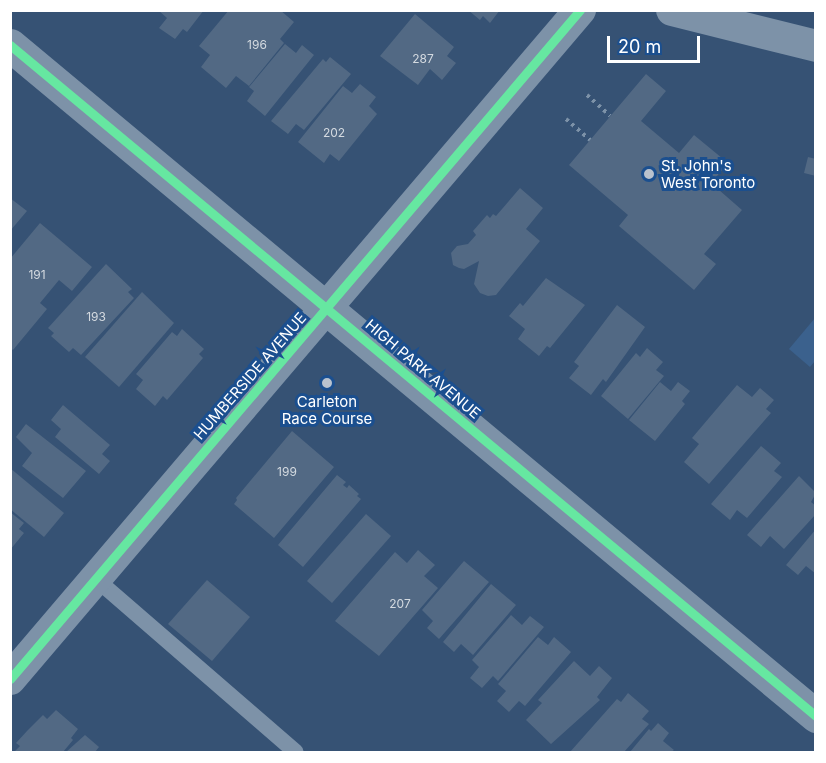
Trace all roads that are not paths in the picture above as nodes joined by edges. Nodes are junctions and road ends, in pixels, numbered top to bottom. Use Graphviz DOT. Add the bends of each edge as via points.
graph roads {
  1 [pos="580,10"];
  2 [pos="672,10"];
  3 [pos="10,45"];
  4 [pos="816,46"];
  5 [pos="327,309"];
  6 [pos="96,579"];
  7 [pos="10,679"];
  8 [pos="816,716"];
  9 [pos="296,753"];
  1 -- 5 [label="street, HUMBERSIDE AVENUE"];
  2 -- 4 [label="street"];
  3 -- 5 [label="street, HIGH PARK AVENUE"];
  5 -- 6 [label="street, HUMBERSIDE AVENUE"];
  5 -- 8 [label="street, HIGH PARK AVENUE"];
  6 -- 7 [label="street, HUMBERSIDE AVENUE"];
  6 -- 9 [label="lane"];
}
